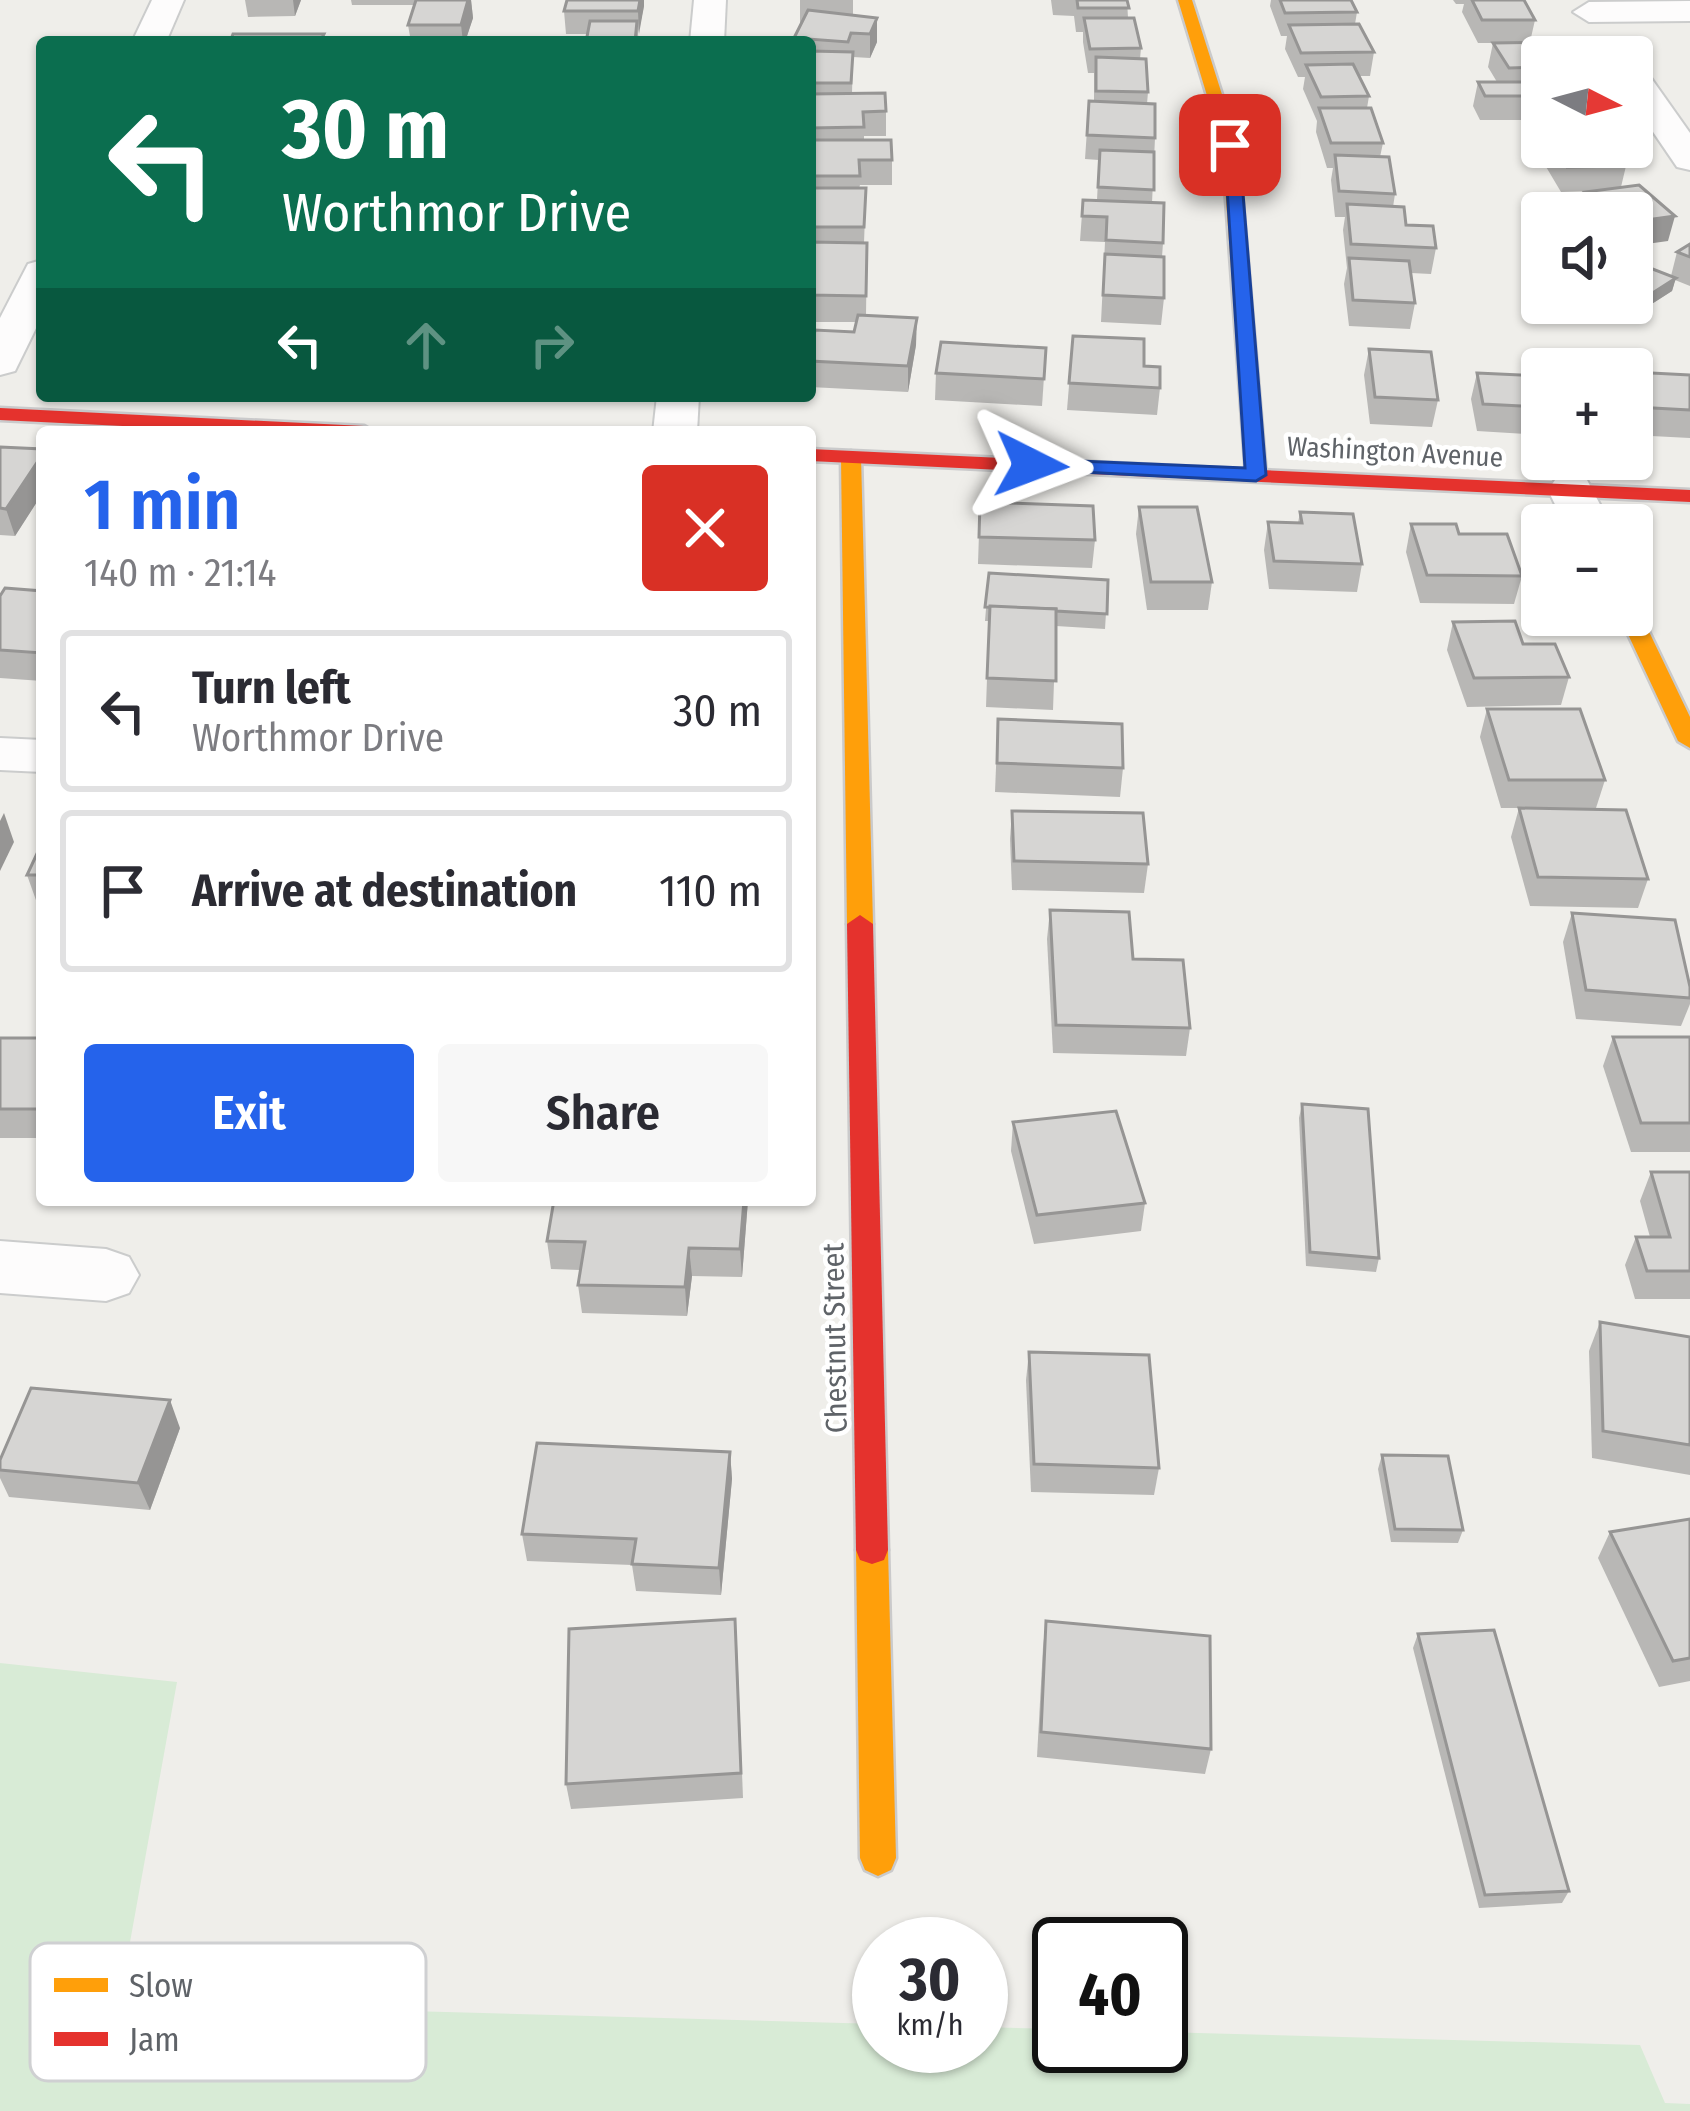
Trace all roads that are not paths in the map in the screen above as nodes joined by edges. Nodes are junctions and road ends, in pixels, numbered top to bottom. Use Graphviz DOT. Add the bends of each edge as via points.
graph roads {
  1 [pos="168,0"];
  2 [pos="710,0"];
  3 [pos="1185,0"];
  4 [pos="1585,6"];
  5 [pos="1690,11"];
  6 [pos="152,36"];
  7 [pos="707,36"];
  8 [pos="1606,36"];
  9 [pos="1653,105"];
  10 [pos="1690,159"];
  11 [pos="36,285"];
  12 [pos="0,362"];
  13 [pos="0,414"];
  14 [pos="243,426"];
  15 [pos="816,455"];
  16 [pos="851,457"];
  17 [pos="1256,475"];
  18 [pos="1690,496"];
  19 [pos="1540,504"];
  20 [pos="1616,504"];
  21 [pos="1640,636"];
  22 [pos="1690,741"];
  23 [pos="0,754"];
  24 [pos="36,756"];
  25 [pos="0,1267"];
  26 [pos="106,1275"];
  27 [pos="878,1858"];
  1 -- 6 [label="street"];
  2 -- 7 [label="street"];
  3 -- 17 [label="street" via="1230,145"];
  4 -- 5 [label="street"];
  4 -- 8 [label="street"];
  9 -- 10 [label="street"];
  11 -- 12 [label="street"];
  13 -- 14 [label="street"];
  15 -- 16 [label="street, Washington Avenue"];
  16 -- 17 [label="street, Washington Avenue"];
  16 -- 27 [label="street, Chestnut Street"];
  17 -- 19 [label="street, Washington Avenue"];
  18 -- 20 [label="street, Washington Avenue"];
  21 -- 22 [label="street"];
  23 -- 24 [label="street"];
  25 -- 26 [label="street"];
}
